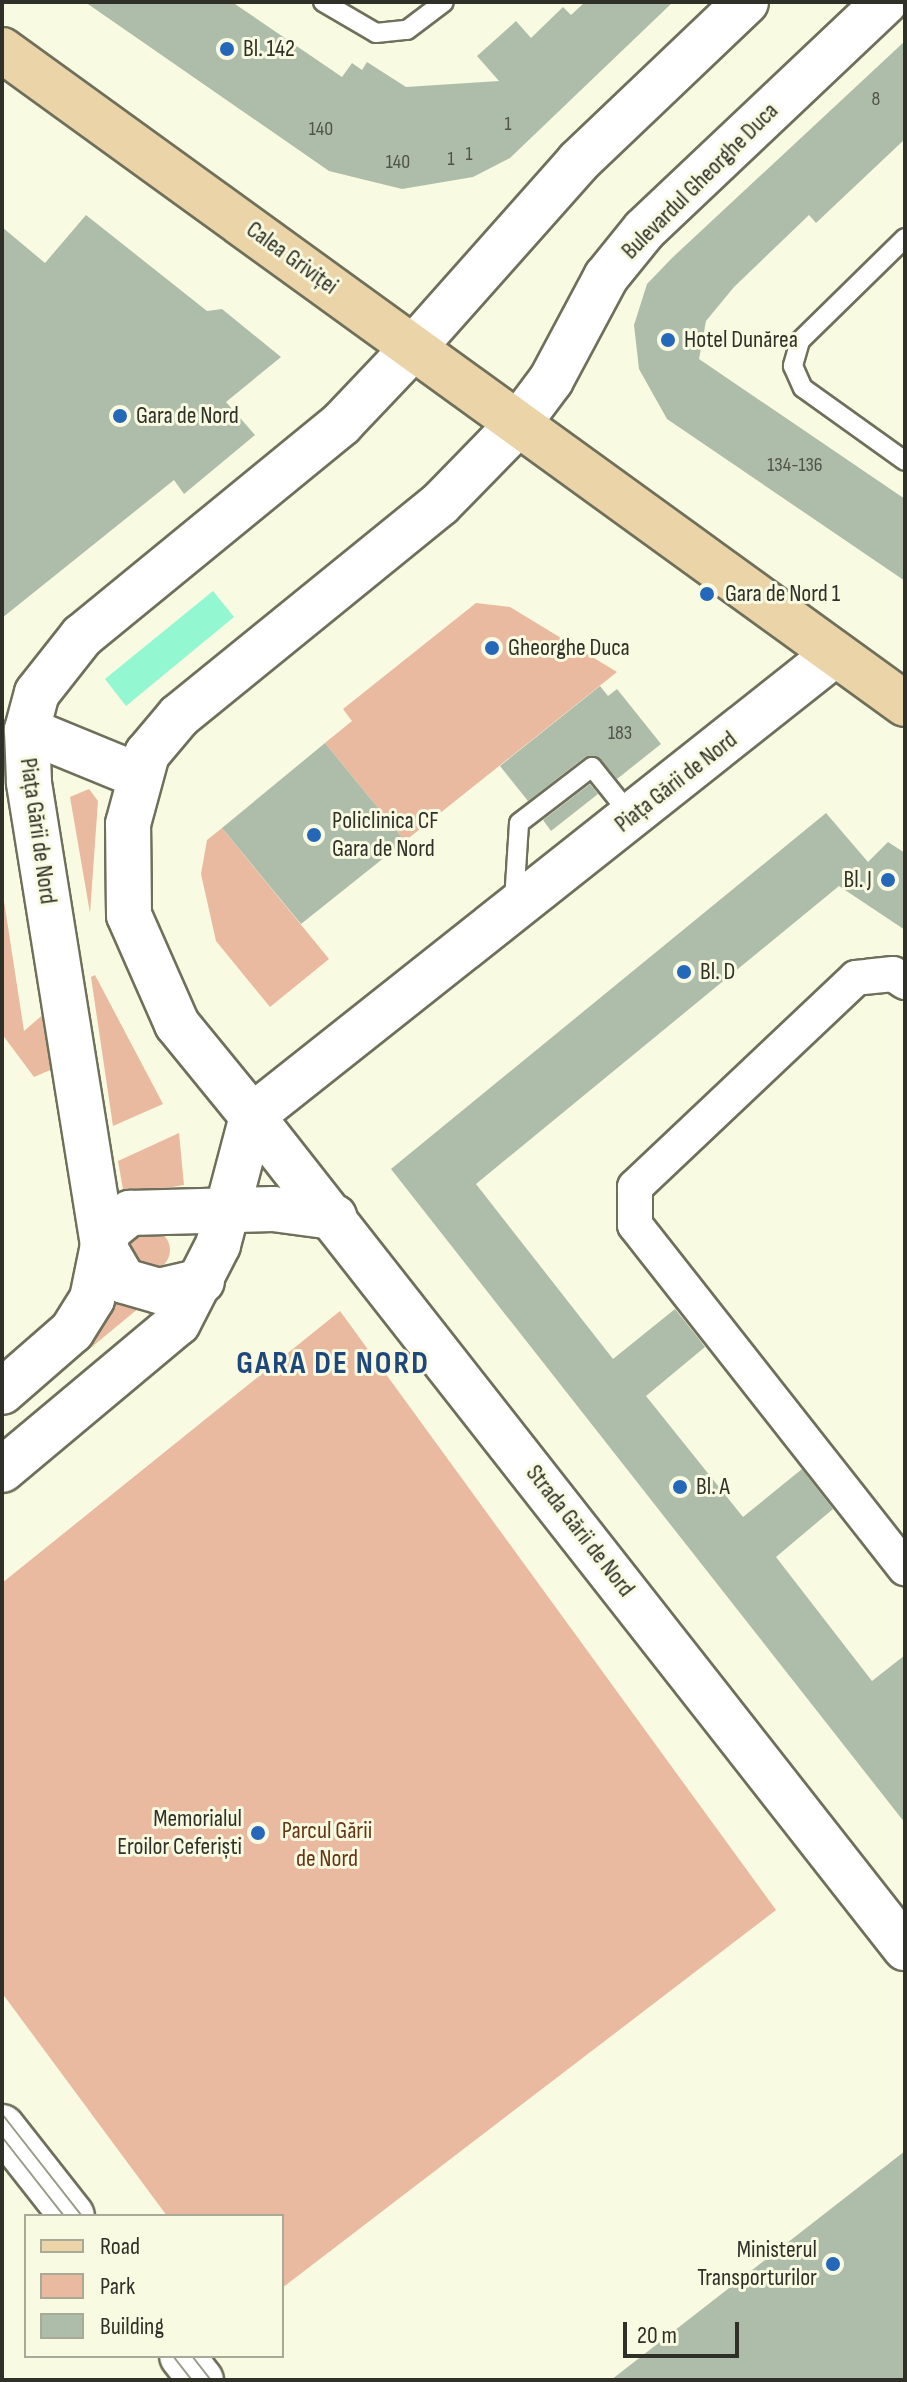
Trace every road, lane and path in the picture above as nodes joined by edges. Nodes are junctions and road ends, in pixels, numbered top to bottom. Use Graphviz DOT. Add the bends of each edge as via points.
graph roads {
  1 [pos="323,2"];
  2 [pos="444,2"];
  3 [pos="746,2"];
  4 [pos="885,2"];
  5 [pos="2,50"];
  6 [pos="905,238"];
  7 [pos="414,347"];
  8 [pos="518,424"];
  9 [pos="905,461"];
  10 [pos="835,654"];
  11 [pos="905,704"];
  12 [pos="27,730"];
  13 [pos="139,776"];
  14 [pos="632,817"];
  15 [pos="513,912"];
  16 [pos="905,982"];
  17 [pos="252,1116"];
  18 [pos="229,1210"];
  19 [pos="334,1217"];
  20 [pos="103,1245"];
  21 [pos="202,1281"];
  22 [pos="2,1392"];
  23 [pos="2,1470"];
  24 [pos="905,1568"];
  25 [pos="905,1948"];
  26 [pos="2,2127"];
  27 [pos="70,2214"];
  28 [pos="184,2358"];
  29 [pos="201,2380"];
  1 -- 2 [label="lane" via="376,33 407,30"];
  3 -- 7 [label="main road" via="578,162"];
  4 -- 8 [label="main road, Bulevardul Gheorghe Duca" via="644,230 606,277 551,380"];
  5 -- 7 [label="main road, Calea Griviței"];
  6 -- 9 [label="lane" via="800,341 793,366 803,388"];
  7 -- 8 [label="main road, Calea Griviței"];
  7 -- 12 [label="main road, Piața Gării de Nord" via="341,424 62,655 37,693"];
  8 -- 10 [label="main road, Calea Griviței"];
  8 -- 13 [label="main road" via="440,504 179,716 147,754"];
  10 -- 11 [label="main road, Calea Griviței"];
  10 -- 14 [label="main road, Piața Gării de Nord"];
  12 -- 13 [label="main road"];
  12 -- 20 [label="main road, Piața Gării de Nord" via="29,782"];
  13 -- 17 [label="main road" via="128,824 125,878 140,951 177,1024"];
  14 -- 15 [label="main road, Piața Gării de Nord"];
  14 -- 15 [label="lane" via="592,767 519,823"];
  15 -- 17 [label="main road, Piața Gării de Nord"];
  16 -- 24 [label="street" via="893,974 856,978 635,1187 635,1225"];
  17 -- 18 [label="main road"];
  17 -- 19 [label="main road, Strada Gării de Nord"];
  18 -- 19 [label="main road"];
  18 -- 20 [label="main road" via="130,1213 110,1229"];
  18 -- 21 [label="main road"];
  19 -- 25 [label="main road, Strada Gării de Nord"];
  20 -- 21 [label="main road" via="113,1270 137,1287 178,1290"];
  20 -- 22 [label="main road, Piața Gării de Nord" via="92,1299 72,1331"];
  21 -- 23 [label="main road" via="178,1323 153,1348"];
  26 -- 27 [label="main road"];
  28 -- 29 [label="main road"];
}
